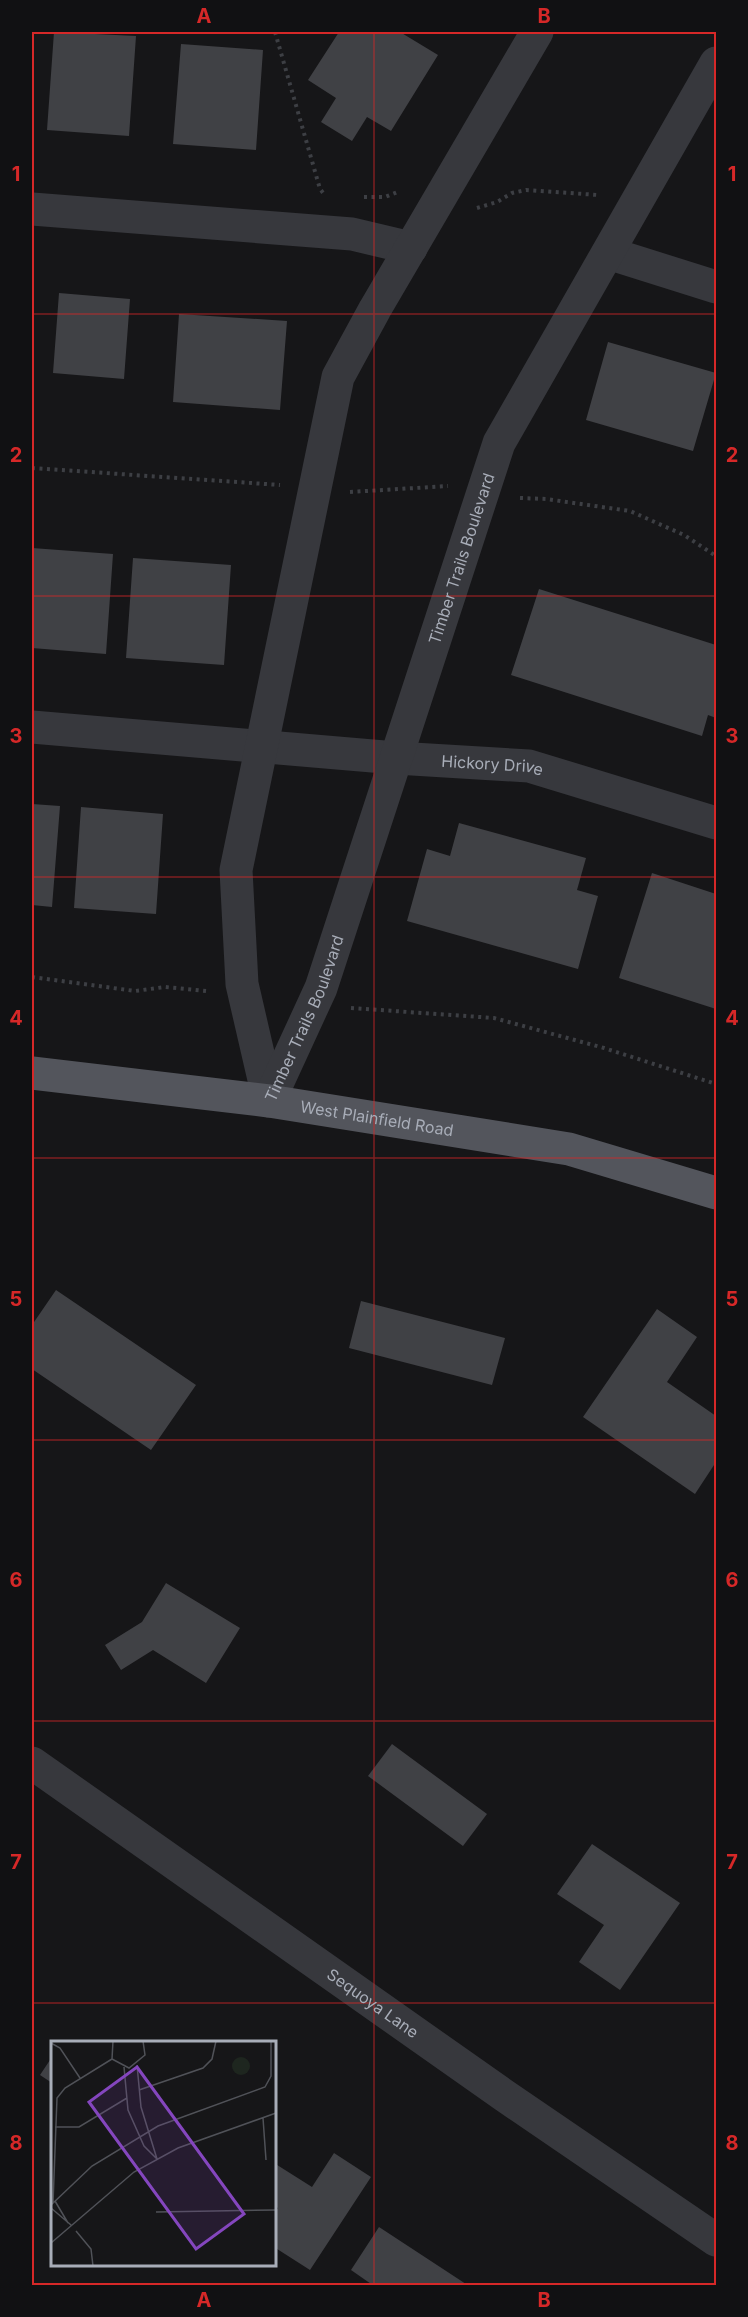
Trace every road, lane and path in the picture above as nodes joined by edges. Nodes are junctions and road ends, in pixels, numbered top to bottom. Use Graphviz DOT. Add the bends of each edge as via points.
graph roads {
  1 [pos="275,32"];
  2 [pos="537,32"];
  3 [pos="717,63"];
  4 [pos="406,186"];
  5 [pos="328,196"];
  6 [pos="604,196"];
  7 [pos="361,197"];
  8 [pos="32,209"];
  9 [pos="470,210"];
  10 [pos="411,248"];
  11 [pos="608,253"];
  12 [pos="717,287"];
  13 [pos="32,468"];
  14 [pos="314,489"];
  15 [pos="482,495"];
  16 [pos="717,556"];
  17 [pos="32,727"];
  18 [pos="262,747"];
  19 [pos="396,758"];
  20 [pos="717,824"];
  21 [pos="32,977"];
  22 [pos="245,998"];
  23 [pos="314,1004"];
  24 [pos="32,1073"];
  25 [pos="717,1084"];
  26 [pos="269,1101"];
  27 [pos="717,1193"];
  28 [pos="32,1763"];
  29 [pos="717,2241"];
  1 -- 5 [label="path" via="320,189"];
  2 -- 10 [label="street, Timber Trails Boulevard"];
  3 -- 11 [label="street, Timber Trails Boulevard"];
  4 -- 7 [label="path" via="385,197"];
  6 -- 9 [label="path" via="526,190"];
  8 -- 10 [label="street" via="352,234"];
  10 -- 14 [label="street, Timber Trails Boulevard" via="338,377"];
  11 -- 12 [label="street"];
  11 -- 15 [label="street, Timber Trails Boulevard" via="499,443"];
  13 -- 14 [label="path"];
  14 -- 15 [label="path" via="342,493 449,486"];
  14 -- 18 [label="street, Timber Trails Boulevard"];
  15 -- 16 [label="path" via="630,511 684,534"];
  15 -- 19 [label="street, Timber Trails Boulevard"];
  17 -- 18 [label="street, Hickory Drive"];
  18 -- 19 [label="street, Hickory Drive"];
  18 -- 22 [label="street, Timber Trails Boulevard" via="236,870"];
  19 -- 20 [label="street, Hickory Drive" via="529,766"];
  19 -- 23 [label="street, Timber Trails Boulevard"];
  21 -- 22 [label="path" via="135,991 165,987"];
  22 -- 26 [label="street, Timber Trails Boulevard"];
  23 -- 25 [label="path" via="494,1018"];
  23 -- 26 [label="street, Timber Trails Boulevard"];
  24 -- 26 [label="main road, West Plainfield Road"];
  26 -- 27 [label="main road, West Plainfield Road" via="569,1149"];
  28 -- 29 [label="street, Sequoya Lane"];
}
